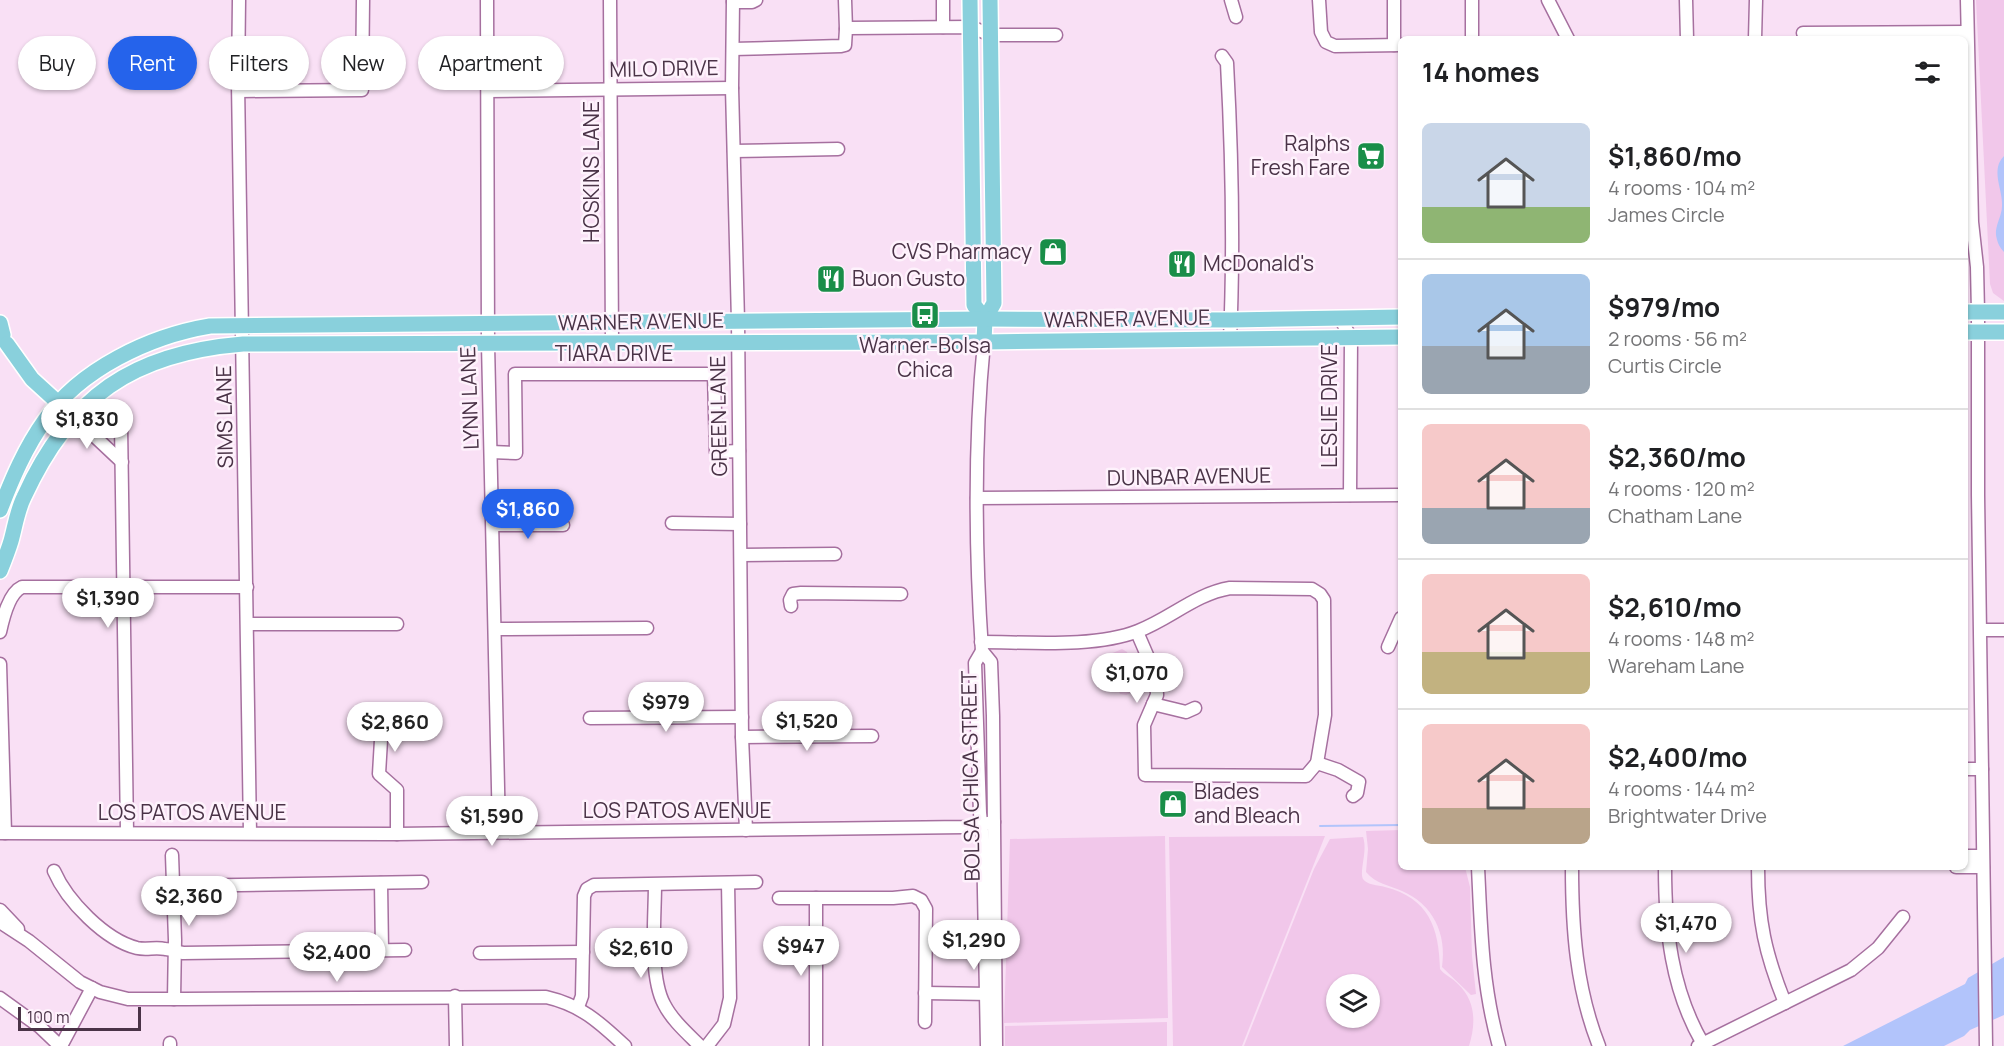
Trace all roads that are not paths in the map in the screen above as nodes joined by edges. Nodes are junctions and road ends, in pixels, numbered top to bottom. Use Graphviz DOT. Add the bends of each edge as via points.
graph roads {
  1 [pos="239,0"];
  2 [pos="363,0"];
  3 [pos="487,0"];
  4 [pos="610,0"];
  5 [pos="756,0"];
  6 [pos="846,0"];
  7 [pos="943,0"];
  8 [pos="970,0"];
  9 [pos="990,0"];
  10 [pos="1232,0"];
  11 [pos="1319,0"];
  12 [pos="1394,0"];
  13 [pos="1472,0"];
  14 [pos="1548,0"];
  15 [pos="1686,0"];
  16 [pos="1756,0"];
  17 [pos="1966,0"];
  18 [pos="734,1"];
  19 [pos="1236,17"];
  20 [pos="943,27"];
  21 [pos="971,27"];
  22 [pos="846,29"];
  23 [pos="1967,32"];
  24 [pos="1803,33"];
  25 [pos="1056,34"];
  26 [pos="991,35"];
  27 [pos="1472,36"];
  28 [pos="1564,36"];
  29 [pos="1687,36"];
  30 [pos="1755,36"];
  31 [pos="1967,36"];
  32 [pos="1398,45"];
  33 [pos="734,48"];
  34 [pos="1222,56"];
  35 [pos="732,88"];
  36 [pos="610,89"];
  37 [pos="239,91"];
  38 [pos="488,91"];
  39 [pos="1968,127"];
  40 [pos="973,143"];
  41 [pos="992,143"];
  42 [pos="838,149"];
  43 [pos="734,151"];
  44 [pos="1969,222"];
  45 [pos="1971,312"];
  46 [pos="2004,312"];
  47 [pos="1398,317"];
  48 [pos="1340,318"];
  49 [pos="985,319"];
  50 [pos="1231,320"];
  51 [pos="738,321"];
  52 [pos="612,322"];
  53 [pos="487,323"];
  54 [pos="243,325"];
  55 [pos="1972,332"];
  56 [pos="2004,332"];
  57 [pos="4,334"];
  58 [pos="1398,337"];
  59 [pos="1352,338"];
  60 [pos="1230,339"];
  61 [pos="737,342"];
  62 [pos="984,342"];
  63 [pos="612,343"];
  64 [pos="243,344"];
  65 [pos="488,344"];
  66 [pos="58,404"];
  67 [pos="73,416"];
  68 [pos="121,425"];
  69 [pos="739,451"];
  70 [pos="491,453"];
  71 [pos="122,462"];
  72 [pos="1350,495"];
  73 [pos="1398,495"];
  74 [pos="1971,495"];
  75 [pos="977,498"];
  76 [pos="0,510"];
  77 [pos="672,523"];
  78 [pos="740,524"];
  79 [pos="493,525"];
  80 [pos="563,525"];
  81 [pos="836,554"];
  82 [pos="741,555"];
  83 [pos="0,571"];
  84 [pos="122,587"];
  85 [pos="247,587"];
  86 [pos="901,594"];
  87 [pos="791,606"];
  88 [pos="248,624"];
  89 [pos="398,624"];
  90 [pos="1398,625"];
  91 [pos="647,628"];
  92 [pos="496,629"];
  93 [pos="1981,630"];
  94 [pos="2004,630"];
  95 [pos="0,632"];
  96 [pos="1137,632"];
  97 [pos="982,647"];
  98 [pos="1388,647"];
  99 [pos="0,664"];
  100 [pos="1153,704"];
  101 [pos="1195,708"];
  102 [pos="742,717"];
  103 [pos="590,718"];
  104 [pos="382,723"];
  105 [pos="872,736"];
  106 [pos="742,737"];
  107 [pos="1317,763"];
  108 [pos="1968,769"];
  109 [pos="1982,769"];
  110 [pos="1353,796"];
  111 [pos="994,822"];
  112 [pos="981,825"];
  113 [pos="746,831"];
  114 [pos="126,832"];
  115 [pos="499,832"];
  116 [pos="2,833"];
  117 [pos="250,833"];
  118 [pos="397,834"];
  119 [pos="172,855"];
  120 [pos="1968,857"];
  121 [pos="1982,861"];
  122 [pos="1968,864"];
  123 [pos="1478,870"];
  124 [pos="1572,870"];
  125 [pos="1665,870"];
  126 [pos="1758,870"];
  127 [pos="54,871"];
  128 [pos="422,882"];
  129 [pos="756,882"];
  130 [pos="381,883"];
  131 [pos="728,883"];
  132 [pos="656,885"];
  133 [pos="172,886"];
  134 [pos="778,898"];
  135 [pos="816,898"];
  136 [pos="0,910"];
  137 [pos="1903,917"];
  138 [pos="0,922"];
  139 [pos="29,941"];
  140 [pos="382,950"];
  141 [pos="405,950"];
  142 [pos="175,951"];
  143 [pos="583,952"];
  144 [pos="480,953"];
  145 [pos="92,988"];
  146 [pos="925,989"];
  147 [pos="990,990"];
  148 [pos="455,996"];
  149 [pos="0,998"];
  150 [pos="174,999"];
  151 [pos="1785,1003"];
  152 [pos="578,1007"];
  153 [pos="926,1022"];
  154 [pos="1700,1045"];
  155 [pos="60,1046"];
  156 [pos="456,1046"];
  157 [pos="625,1046"];
  158 [pos="700,1046"];
  159 [pos="707,1046"];
  160 [pos="816,1046"];
  161 [pos="987,1046"];
  162 [pos="996,1046"];
  163 [pos="1499,1046"];
  164 [pos="1599,1046"];
  165 [pos="1986,1046"];
  1 -- 37 [label="street, SIMS LANE"];
  2 -- 37 [label="street" via="362,90"];
  3 -- 38 [label="street, LYNN LANE"];
  4 -- 36 [label="street, HOSKINS LANE"];
  5 -- 18 [label="street"];
  6 -- 22 [label="street"];
  7 -- 20 [label="street"];
  8 -- 21 [label="main road, BOLSA CHICA STREET"];
  9 -- 26 [label="main road, BOLSA CHICA STREET"];
  10 -- 19 [label="street"];
  11 -- 32 [label="street" via="1321,32 1326,42 1335,46"];
  12 -- 32 [label="street"];
  13 -- 27 [label="street"];
  14 -- 28 [label="street"];
  15 -- 29 [label="street"];
  16 -- 30 [label="street"];
  17 -- 23 [label="street"];
  18 -- 33 [label="street, GREEN LANE"];
  20 -- 21 [label="street"];
  20 -- 22 [label="street"];
  21 -- 26 [label="street"];
  21 -- 40 [label="main road, BOLSA CHICA STREET"];
  22 -- 33 [label="street" via="846,42 841,46"];
  23 -- 24 [label="street"];
  23 -- 31 [label="street"];
  25 -- 26 [label="street"];
  26 -- 41 [label="main road, BOLSA CHICA STREET"];
  33 -- 35 [label="street, GREEN LANE"];
  34 -- 50 [label="street" via="1227,63 1230,122"];
  35 -- 36 [label="street, MILO DRIVE"];
  35 -- 43 [label="street, GREEN LANE"];
  36 -- 38 [label="street, MILO DRIVE"];
  36 -- 52 [label="street, HOSKINS LANE"];
  37 -- 54 [label="street, SIMS LANE"];
  38 -- 53 [label="street, LYNN LANE"];
  39 -- 44 [label="street"];
  40 -- 41 [label="main road"];
  40 -- 49 [label="main road, BOLSA CHICA STREET" via="974,305"];
  41 -- 49 [label="main road, BOLSA CHICA STREET" via="994,303"];
  42 -- 43 [label="street"];
  43 -- 51 [label="street, GREEN LANE"];
  44 -- 45 [label="street" via="1977,267"];
  45 -- 46 [label="main road"];
  45 -- 55 [label="street"];
  47 -- 48 [label="main road, WARNER AVENUE"];
  48 -- 50 [label="main road, WARNER AVENUE"];
  48 -- 59 [label="street, LESLIE DRIVE"];
  49 -- 50 [label="main road, WARNER AVENUE"];
  49 -- 51 [label="main road, WARNER AVENUE"];
  49 -- 62 [label="main road, BOLSA CHICA STREET"];
  50 -- 60 [label="street"];
  51 -- 52 [label="main road, WARNER AVENUE"];
  51 -- 61 [label="street, GREEN LANE"];
  52 -- 53 [label="main road, WARNER AVENUE"];
  52 -- 63 [label="street, HOSKINS LANE"];
  53 -- 54 [label="main road, WARNER AVENUE"];
  53 -- 65 [label="street, LYNN LANE"];
  54 -- 64 [label="street, SIMS LANE"];
  54 -- 66 [label="main road, WARNER AVENUE" via="193,329 134,349 110,362"];
  55 -- 56 [label="main road"];
  55 -- 74 [label="street"];
  57 -- 66 [label="main road" via="32,380"];
  58 -- 59 [label="main road, WARNER AVENUE"];
  59 -- 60 [label="main road, WARNER AVENUE"];
  59 -- 72 [label="street, LESLIE DRIVE"];
  60 -- 62 [label="main road, WARNER AVENUE"];
  61 -- 62 [label="main road, WARNER AVENUE"];
  61 -- 63 [label="main road, WARNER AVENUE"];
  61 -- 69 [label="street, GREEN LANE"];
  62 -- 75 [label="street, BOLSA CHICA STREET"];
  63 -- 65 [label="main road, WARNER AVENUE"];
  64 -- 65 [label="main road, WARNER AVENUE"];
  64 -- 67 [label="main road, WARNER AVENUE" via="208,347 169,357 117,382"];
  64 -- 85 [label="street, SIMS LANE"];
  65 -- 70 [label="street, LYNN LANE"];
  66 -- 67 [label="main road"];
  66 -- 76 [label="main road, WARNER AVENUE" via="29,445"];
  67 -- 71 [label="street"];
  67 -- 83 [label="main road, WARNER AVENUE" via="22,500"];
  68 -- 71 [label="street"];
  69 -- 70 [label="street, TIARA DRIVE" via="716,452 714,374 515,374 516,453"];
  69 -- 78 [label="street, GREEN LANE"];
  70 -- 79 [label="street, LYNN LANE"];
  71 -- 84 [label="street"];
  72 -- 73 [label="street, DUNBAR AVENUE"];
  72 -- 75 [label="street, DUNBAR AVENUE"];
  74 -- 93 [label="street"];
  75 -- 97 [label="street, BOLSA CHICA STREET"];
  77 -- 78 [label="street"];
  78 -- 82 [label="street, GREEN LANE"];
  79 -- 80 [label="street"];
  79 -- 92 [label="street, LYNN LANE"];
  81 -- 82 [label="street"];
  82 -- 102 [label="street, GREEN LANE"];
  84 -- 85 [label="street"];
  84 -- 95 [label="street" via="19,588"];
  84 -- 114 [label="street"];
  85 -- 88 [label="street, SIMS LANE"];
  86 -- 87 [label="street" via="801,593 793,594"];
  88 -- 89 [label="street"];
  88 -- 117 [label="street, SIMS LANE"];
  90 -- 98 [label="street"];
  91 -- 92 [label="street"];
  92 -- 115 [label="street, LYNN LANE"];
  93 -- 94 [label="street"];
  93 -- 109 [label="street"];
  96 -- 97 [label="street" via="1103,640"];
  96 -- 100 [label="street" via="1156,676"];
  96 -- 107 [label="street" via="1202,596 1224,589 1317,591 1324,600 1325,715"];
  97 -- 111 [label="street, BOLSA CHICA STREET" via="991,662"];
  97 -- 112 [label="street, BOLSA CHICA STREET" via="975,663"];
  99 -- 116 [label="street"];
  100 -- 101 [label="street" via="1186,712"];
  100 -- 107 [label="street" via="1144,725 1145,775 1306,776"];
  102 -- 103 [label="street"];
  102 -- 106 [label="street, GREEN LANE"];
  104 -- 118 [label="street" via="379,774 397,790"];
  105 -- 106 [label="street"];
  106 -- 113 [label="street, GREEN LANE"];
  107 -- 110 [label="street" via="1359,782"];
  108 -- 109 [label="street"];
  109 -- 121 [label="street"];
  111 -- 112 [label="street, LOS PATOS AVENUE"];
  111 -- 147 [label="street, BOLSA CHICA STREET"];
  112 -- 113 [label="street, LOS PATOS AVENUE"];
  112 -- 147 [label="street, BOLSA CHICA STREET"];
  113 -- 115 [label="street, LOS PATOS AVENUE"];
  114 -- 116 [label="street, LOS PATOS AVENUE"];
  114 -- 117 [label="street, LOS PATOS AVENUE"];
  115 -- 118 [label="street, LOS PATOS AVENUE"];
  117 -- 118 [label="street, LOS PATOS AVENUE"];
  119 -- 133 [label="street"];
  120 -- 121 [label="street"];
  121 -- 122 [label="street"];
  121 -- 165 [label="street"];
  123 -- 163 [label="street" via="1487,1002"];
  124 -- 164 [label="street" via="1578,975"];
  125 -- 154 [label="street" via="1671,959"];
  126 -- 151 [label="street" via="1764,944"];
  127 -- 142 [label="street" via="67,895 108,934 140,948"];
  128 -- 130 [label="street"];
  129 -- 131 [label="street"];
  130 -- 133 [label="street"];
  130 -- 140 [label="street"];
  131 -- 132 [label="street"];
  131 -- 159 [label="street" via="730,998 724,1024"];
  132 -- 143 [label="street" via="594,885 588,889 584,896"];
  132 -- 158 [label="street" via="658,990 674,1020"];
  133 -- 142 [label="street"];
  134 -- 135 [label="street"];
  135 -- 146 [label="street" via="913,896 921,900 926,909"];
  135 -- 160 [label="street"];
  136 -- 139 [label="street"];
  137 -- 151 [label="street" via="1878,948 1851,970"];
  138 -- 139 [label="street"];
  139 -- 145 [label="street"];
  140 -- 141 [label="street"];
  140 -- 142 [label="street"];
  142 -- 150 [label="street"];
  143 -- 144 [label="street"];
  143 -- 152 [label="street"];
  145 -- 150 [label="street" via="128,999"];
  145 -- 155 [label="street"];
  146 -- 147 [label="street"];
  146 -- 153 [label="street"];
  147 -- 161 [label="street, BOLSA CHICA STREET"];
  147 -- 162 [label="street, BOLSA CHICA STREET"];
  148 -- 150 [label="street"];
  148 -- 152 [label="street" via="546,997"];
  148 -- 156 [label="street"];
  149 -- 155 [label="street"];
  151 -- 154 [label="street"];
  152 -- 157 [label="street"];
}
